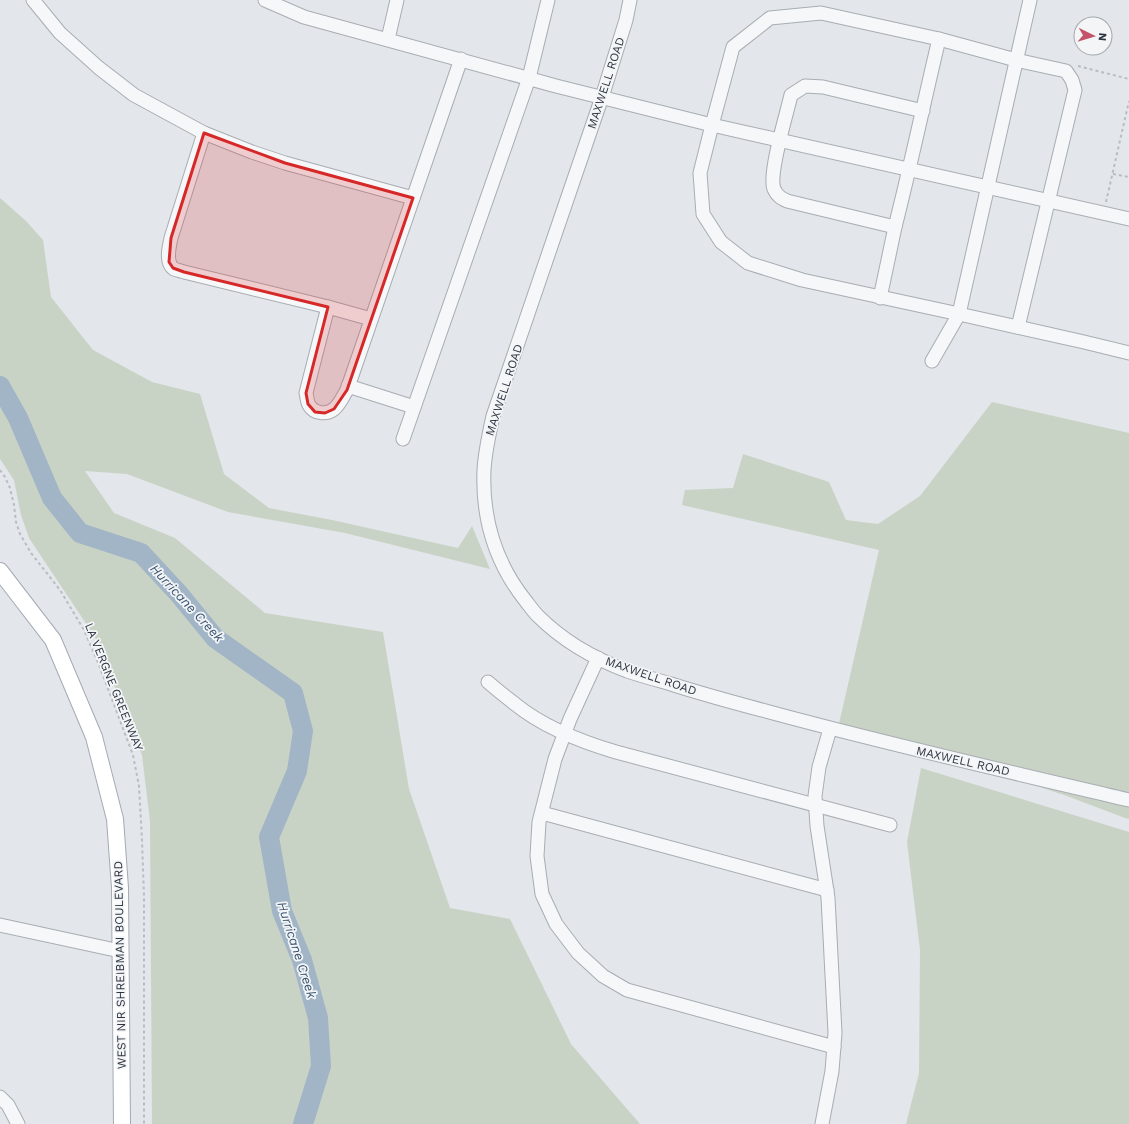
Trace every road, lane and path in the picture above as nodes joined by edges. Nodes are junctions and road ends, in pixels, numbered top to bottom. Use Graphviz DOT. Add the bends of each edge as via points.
graph roads {
  1 [pos="33,0"];
  2 [pos="265,0"];
  3 [pos="397,0"];
  4 [pos="548,0"];
  5 [pos="630,0"];
  6 [pos="1030,0"];
  7 [pos="388,39"];
  8 [pos="939,39"];
  9 [pos="461,59"];
  10 [pos="1016,60"];
  11 [pos="1076,66"];
  12 [pos="529,78"];
  13 [pos="1129,79"];
  14 [pos="602,97"];
  15 [pos="1129,100"];
  16 [pos="923,111"];
  17 [pos="712,125"];
  18 [pos="204,134"];
  19 [pos="779,140"];
  20 [pos="909,169"];
  21 [pos="1113,174"];
  22 [pos="1129,177"];
  23 [pos="988,187"];
  24 [pos="413,198"];
  25 [pos="1049,201"];
  26 [pos="1106,202"];
  27 [pos="1129,219"];
  28 [pos="895,227"];
  29 [pos="880,298"];
  30 [pos="328,307"];
  31 [pos="959,314"];
  32 [pos="371,319"];
  33 [pos="1018,327"];
  34 [pos="1129,353"];
  35 [pos="932,361"];
  36 [pos="348,386"];
  37 [pos="414,407"];
  38 [pos="403,439"];
  39 [pos="0,470"];
  40 [pos="0,571"];
  41 [pos="598,658"];
  42 [pos="488,682"];
  43 [pos="830,729"];
  44 [pos="565,732"];
  45 [pos="1129,800"];
  46 [pos="816,805"];
  47 [pos="542,814"];
  48 [pos="890,825"];
  49 [pos="827,890"];
  50 [pos="0,925"];
  51 [pos="120,951"];
  52 [pos="834,1048"];
  53 [pos="0,1097"];
  54 [pos="18,1124"];
  55 [pos="122,1124"];
  56 [pos="144,1124"];
  57 [pos="822,1124"];
  1 -- 18 [label="street" via="60,32 99,68 134,95"];
  2 -- 7 [label="street" via="304,17"];
  3 -- 7 [label="street"];
  4 -- 12 [label="street"];
  5 -- 14 [label="street, MAXWELL ROAD"];
  6 -- 10 [label="street"];
  7 -- 9 [label="street"];
  8 -- 10 [label="street"];
  8 -- 16 [label="street"];
  8 -- 17 [label="street" via="821,13 770,18 733,47"];
  9 -- 12 [label="street"];
  9 -- 24 [label="street"];
  10 -- 23 [label="street"];
  10 -- 25 [label="street" via="1066,71 1075,90"];
  11 -- 13 [label="path"];
  12 -- 14 [label="street"];
  12 -- 37 [label="street"];
  14 -- 17 [label="street"];
  14 -- 41 [label="street, MAXWELL ROAD" via="493,416 484,468 487,520 501,564 516,589 536,614 553,630"];
  15 -- 21 [label="path"];
  16 -- 19 [label="street" via="823,87 805,86 791,95"];
  16 -- 20 [label="street"];
  17 -- 19 [label="street"];
  17 -- 29 [label="street" via="700,173 703,214 721,242 748,263 802,280"];
  18 -- 24 [label="street" via="285,163"];
  18 -- 30 [label="street" via="171,238 169,262 173,268"];
  19 -- 20 [label="street"];
  19 -- 28 [label="street" via="773,172 773,187 779,197"];
  20 -- 23 [label="street"];
  20 -- 28 [label="street"];
  21 -- 22 [label="path"];
  21 -- 26 [label="path"];
  23 -- 25 [label="street"];
  23 -- 31 [label="street"];
  24 -- 32 [label="street"];
  25 -- 27 [label="street"];
  25 -- 33 [label="street"];
  28 -- 29 [label="street"];
  29 -- 31 [label="street"];
  30 -- 32 [label="street"];
  30 -- 36 [label="street" via="306,393 308,404 315,412 325,413 334,409"];
  31 -- 33 [label="street"];
  31 -- 35 [label="street"];
  32 -- 36 [label="street"];
  33 -- 34 [label="street"];
  36 -- 37 [label="street"];
  37 -- 38 [label="street"];
  39 -- 56 [label="path, LA VERGNE GREENWAY" via="10,488 20,534 60,590 84,630 133,755 139,786 144,896"];
  40 -- 51 [label="main road, WEST NIR SHREIBMAN BOULEVARD" via="52,640 94,737 115,819 120,888"];
  41 -- 43 [label="street, MAXWELL ROAD" via="626,670 709,696"];
  41 -- 44 [label="street"];
  42 -- 44 [label="street" via="540,721"];
  43 -- 45 [label="street, MAXWELL ROAD"];
  43 -- 46 [label="street" via="819,767"];
  44 -- 46 [label="street" via="616,752"];
  44 -- 47 [label="street" via="555,759"];
  46 -- 48 [label="street"];
  46 -- 49 [label="street"];
  47 -- 49 [label="street"];
  47 -- 52 [label="street" via="537,856 542,894 556,924 578,953 603,976 627,990"];
  49 -- 52 [label="street"];
  50 -- 51 [label="street"];
  51 -- 55 [label="main road, WEST NIR SHREIBMAN BOULEVARD"];
  52 -- 57 [label="street"];
  53 -- 54 [label="street" via="8,1105"];
}
